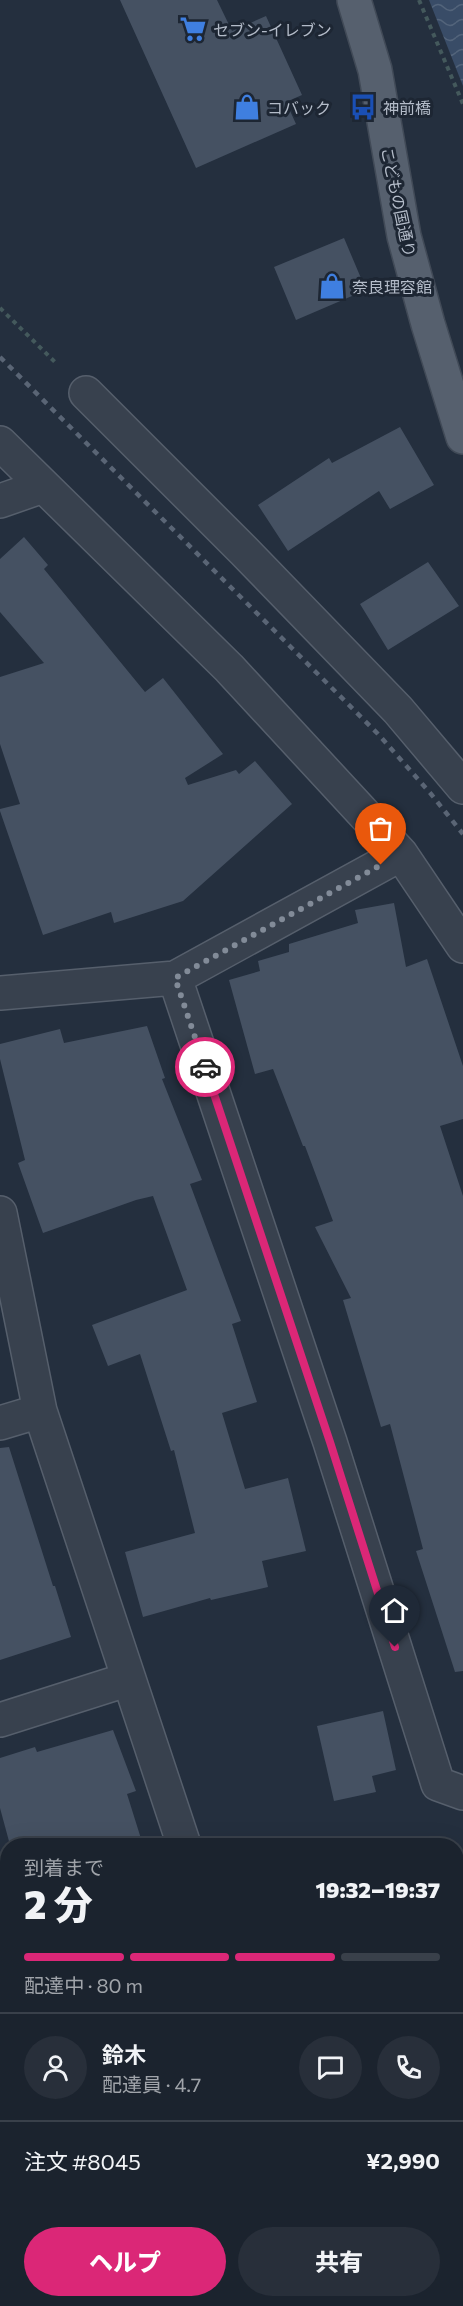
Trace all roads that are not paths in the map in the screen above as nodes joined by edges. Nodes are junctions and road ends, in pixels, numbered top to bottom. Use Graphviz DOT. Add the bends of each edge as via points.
graph roads {
  1 [pos="354,0"];
  2 [pos="86,393"];
  3 [pos="463,437"];
  4 [pos="0,443"];
  5 [pos="43,486"];
  6 [pos="0,501"];
  7 [pos="463,787"];
  8 [pos="401,854"];
  9 [pos="463,946"];
  10 [pos="175,978"];
  11 [pos="0,993"];
  12 [pos="0,1213"];
  13 [pos="40,1411"];
  14 [pos="0,1424"];
  15 [pos="129,1679"];
  16 [pos="0,1720"];
  17 [pos="463,1793"];
  18 [pos="182,1838"];
  1 -- 3 [label="main road, こどもの国通り" via="375,70 404,236"];
  2 -- 7 [label="street" via="398,710"];
  4 -- 5 [label="street"];
  5 -- 6 [label="street"];
  5 -- 8 [label="street" via="229,668"];
  8 -- 9 [label="street"];
  8 -- 10 [label="street"];
  10 -- 11 [label="street"];
  10 -- 17 [label="street" via="330,1442 438,1784"];
  12 -- 13 [label="street"];
  13 -- 14 [label="street"];
  13 -- 15 [label="street"];
  15 -- 16 [label="street"];
  15 -- 18 [label="street"];
}
